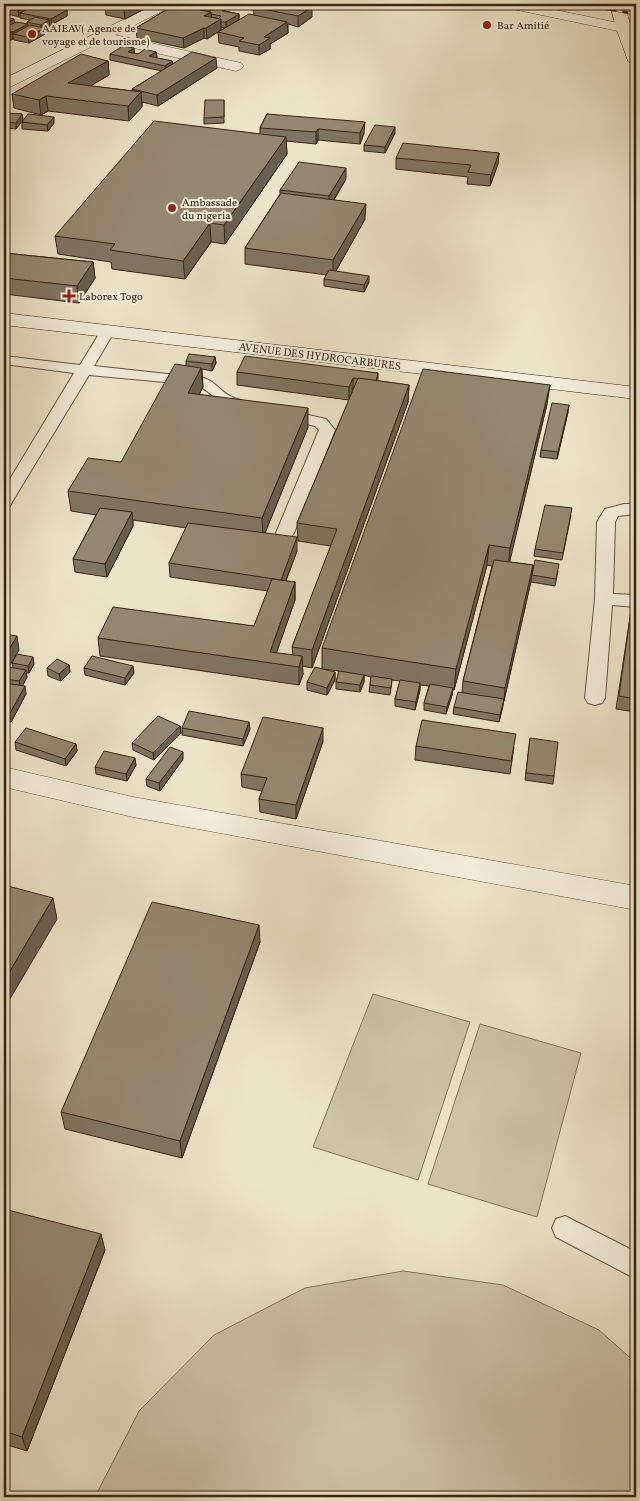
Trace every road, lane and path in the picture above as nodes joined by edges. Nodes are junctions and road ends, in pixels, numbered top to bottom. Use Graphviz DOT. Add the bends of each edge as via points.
graph roads {
  1 [pos="164,4"];
  2 [pos="508,4"];
  3 [pos="617,4"];
  4 [pos="623,28"];
  5 [pos="100,36"];
  6 [pos="636,61"];
  7 [pos="236,66"];
  8 [pos="4,85"];
  9 [pos="4,319"];
  10 [pos="107,332"];
  11 [pos="4,360"];
  12 [pos="84,370"];
  13 [pos="636,393"];
  14 [pos="4,502"];
  15 [pos="636,509"];
  16 [pos="285,533"];
  17 [pos="604,599"];
  18 [pos="636,601"];
  19 [pos="595,698"];
  20 [pos="4,777"];
  21 [pos="636,898"];
  22 [pos="565,1228"];
  23 [pos="636,1266"];
  1 -- 5 [label="street"];
  2 -- 4 [label="street"];
  3 -- 4 [label="highway"];
  4 -- 6 [label="highway"];
  5 -- 7 [label="street"];
  5 -- 8 [label="street"];
  9 -- 10 [label="street, AVENUE DES HYDROCARBURES"];
  10 -- 12 [label="lane"];
  10 -- 13 [label="street, AVENUE DES HYDROCARBURES"];
  11 -- 12 [label="lane"];
  12 -- 14 [label="lane"];
  12 -- 16 [label="lane" via="199,380 211,385 220,397 231,403 320,422 327,430"];
  15 -- 17 [label="lane" via="611,513 606,522"];
  17 -- 18 [label="lane"];
  17 -- 19 [label="lane"];
  20 -- 21 [label="street" via="133,807"];
  22 -- 23 [label="lane"];
}
